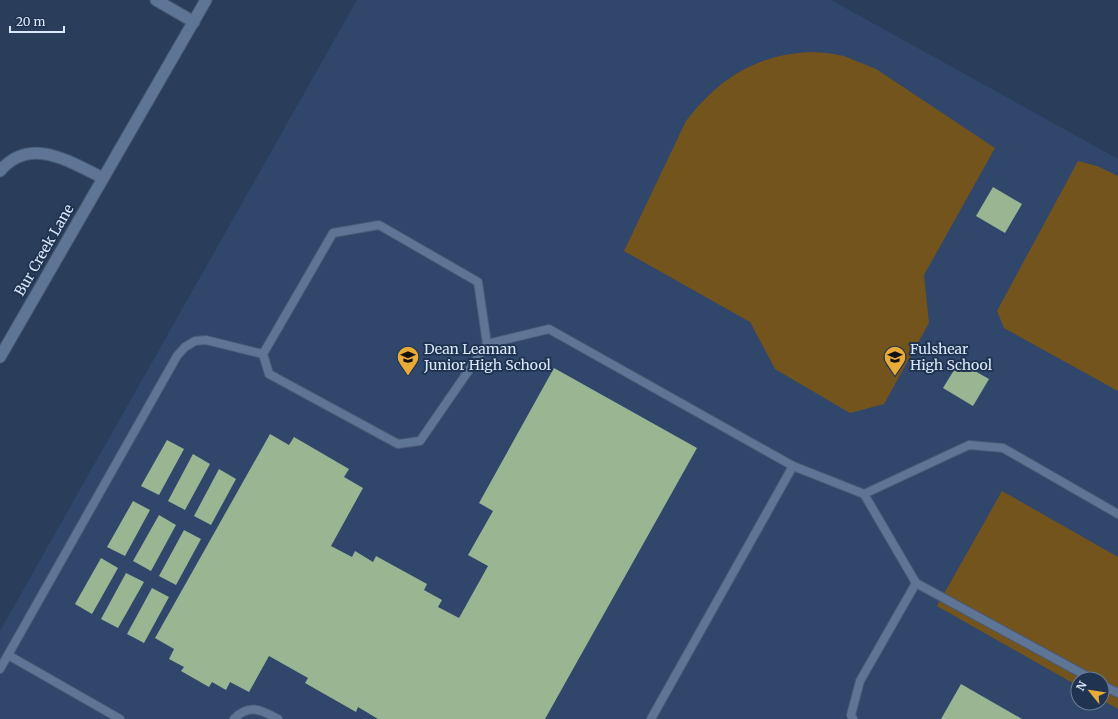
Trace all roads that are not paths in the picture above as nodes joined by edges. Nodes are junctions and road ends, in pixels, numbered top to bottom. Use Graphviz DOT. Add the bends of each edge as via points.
graph roads {
  1 [pos="156,0"];
  2 [pos="206,0"];
  3 [pos="194,22"];
  4 [pos="0,171"];
  5 [pos="103,178"];
  6 [pos="487,344"];
  7 [pos="263,354"];
  8 [pos="0,357"];
  9 [pos="793,466"];
  10 [pos="864,494"];
  11 [pos="1118,514"];
  12 [pos="916,582"];
  13 [pos="8,655"];
  14 [pos="0,670"];
  15 [pos="1077,671"];
  16 [pos="120,719"];
  17 [pos="234,719"];
  18 [pos="278,719"];
  19 [pos="651,719"];
  20 [pos="853,719"];
  1 -- 3 [label="street"];
  2 -- 3 [label="street, Bur Creek Lane"];
  3 -- 5 [label="street, Bur Creek Lane"];
  4 -- 5 [label="street" via="21,155 40,153 70,162"];
  5 -- 8 [label="street, Bur Creek Lane"];
  6 -- 7 [label="lane" via="420,440 398,444 269,374"];
  6 -- 7 [label="lane" via="478,282 379,225 333,233"];
  6 -- 9 [label="lane" via="549,330"];
  7 -- 13 [label="lane" via="206,340 195,341 177,356"];
  9 -- 10 [label="lane"];
  9 -- 19 [label="lane"];
  10 -- 11 [label="lane" via="969,445 1003,448"];
  10 -- 12 [label="lane"];
  12 -- 15 [label="lane"];
  12 -- 20 [label="lane" via="860,681 851,715"];
  13 -- 14 [label="lane"];
  13 -- 16 [label="lane"];
  17 -- 18 [label="lane" via="239,713 249,709 262,710"];
}
